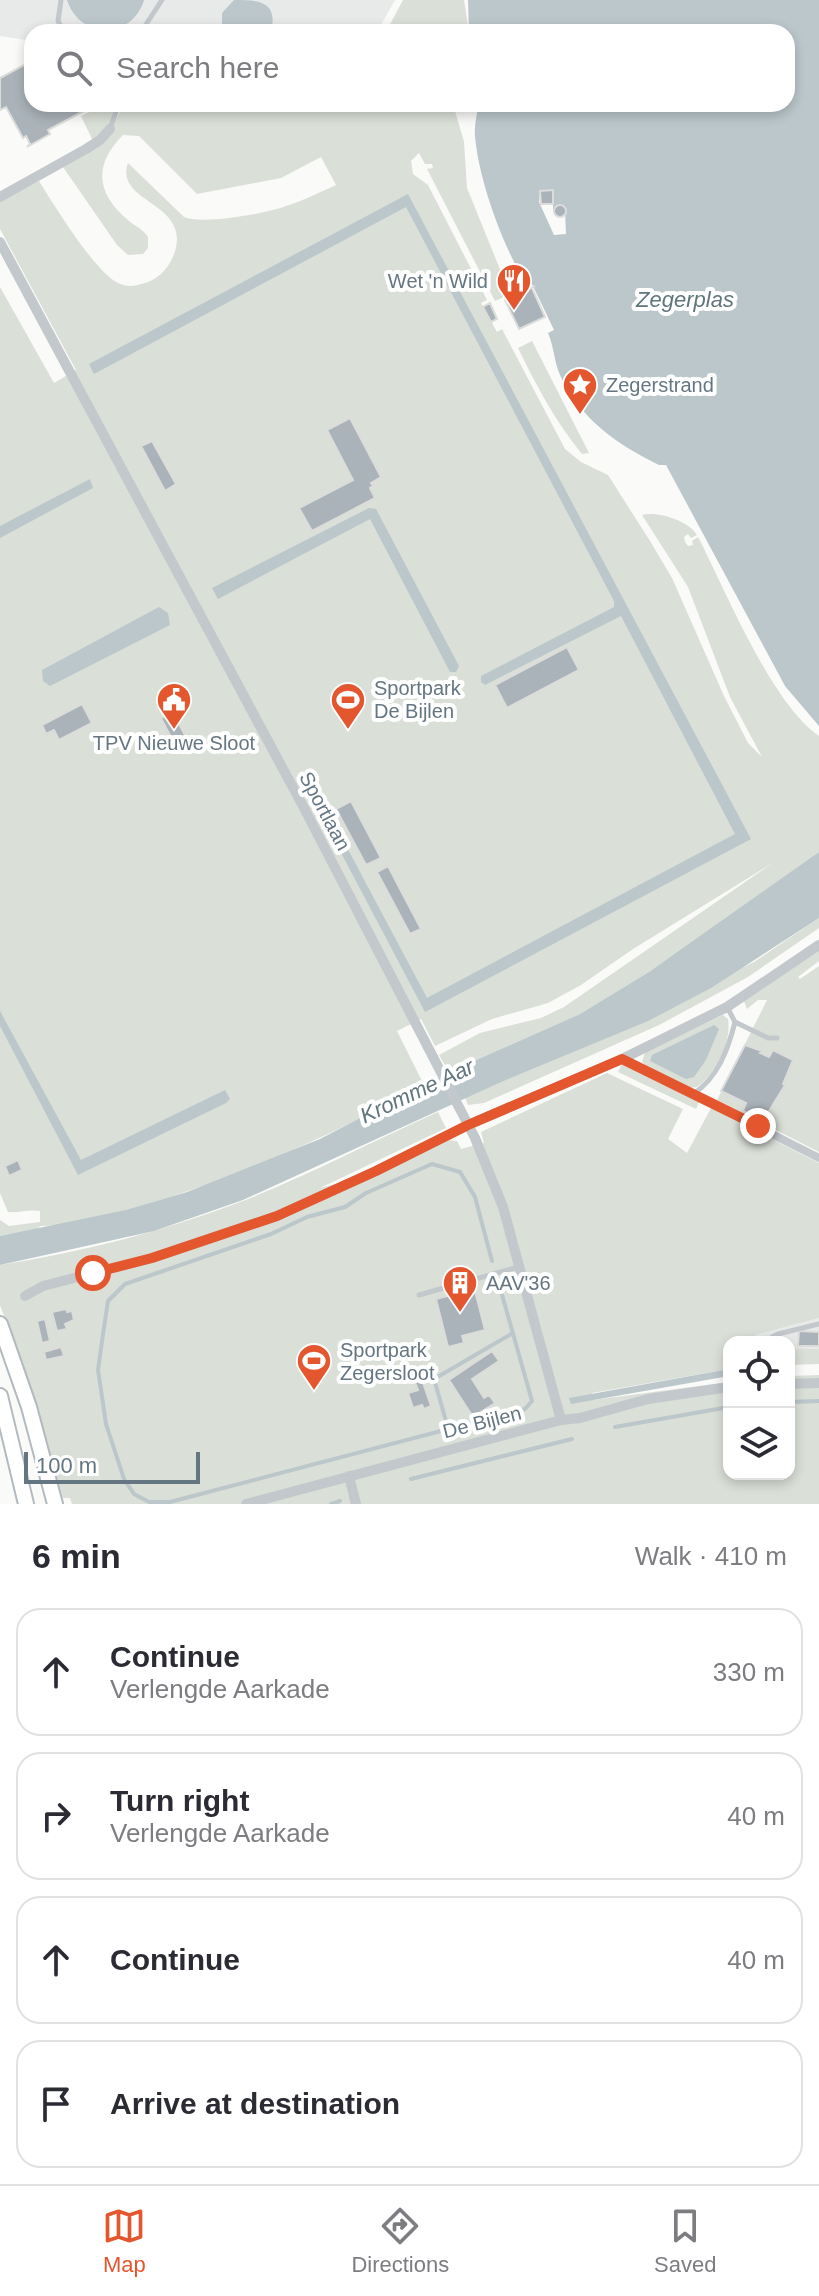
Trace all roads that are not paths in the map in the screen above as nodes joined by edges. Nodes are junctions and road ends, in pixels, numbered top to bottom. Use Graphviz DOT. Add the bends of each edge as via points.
graph roads {
  1 [pos="61,0"];
  2 [pos="162,0"];
  3 [pos="60,24"];
  4 [pos="146,24"];
  5 [pos="116,112"];
  6 [pos="110,129"];
  7 [pos="0,197"];
  8 [pos="0,242"];
  9 [pos="819,945"];
  10 [pos="727,1007"];
  11 [pos="735,1022"];
  12 [pos="777,1038"];
  13 [pos="622,1059"];
  14 [pos="693,1094"];
  15 [pos="707,1101"];
  16 [pos="468,1125"];
  17 [pos="819,1158"];
  18 [pos="518,1267"];
  19 [pos="419,1295"];
  20 [pos="25,1296"];
  21 [pos="0,1324"];
  22 [pos="819,1324"];
  23 [pos="774,1336"];
  24 [pos="819,1383"];
  25 [pos="795,1384"];
  26 [pos="723,1388"];
  27 [pos="0,1396"];
  28 [pos="561,1420"];
  29 [pos="349,1476"];
  30 [pos="26,1504"];
  31 [pos="55,1504"];
  32 [pos="249,1504"];
  33 [pos="356,1504"];
  1 -- 3 [label="lane"];
  2 -- 4 [label="lane"];
  5 -- 6 [label="lane"];
  6 -- 7 [label="street" via="86,149"];
  8 -- 16 [label="street, Sportlaan"];
  9 -- 10 [label="street"];
  10 -- 11 [label="lane"];
  10 -- 13 [label="street"];
  11 -- 12 [label="lane"];
  11 -- 14 [label="lane" via="719,1066"];
  13 -- 14 [label="lane"];
  13 -- 16 [label="street"];
  14 -- 15 [label="lane"];
  15 -- 17 [label="street"];
  16 -- 18 [label="street, Sportlaan" via="503,1207"];
  16 -- 20 [label="street" via="277,1216 152,1258 43,1286"];
  18 -- 19 [label="lane"];
  18 -- 28 [label="street, Sportlaan"];
  21 -- 31 [label="main road"];
  22 -- 23 [label="lane"];
  24 -- 25 [label="street"];
  26 -- 28 [label="street, De Bijlen"];
  27 -- 30 [label="main road"];
  28 -- 29 [label="street, De Bijlen"];
  29 -- 32 [label="street, De Bijlen"];
  29 -- 33 [label="street"];
}
